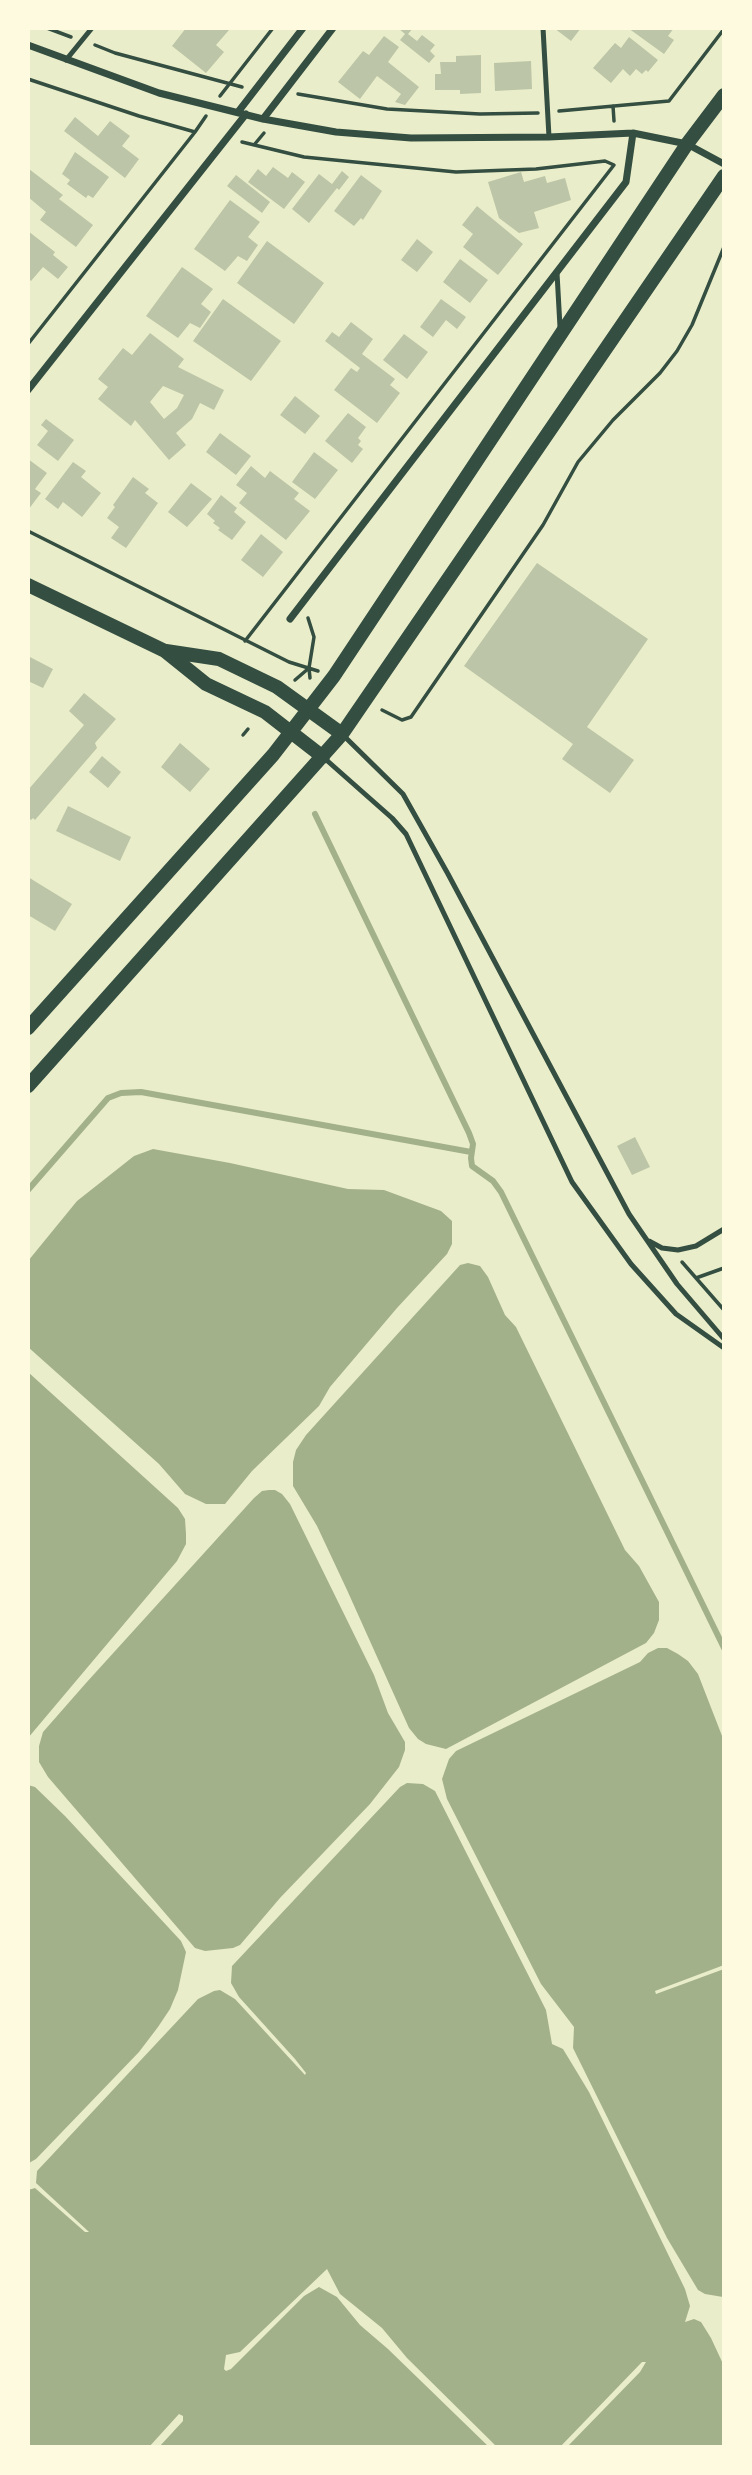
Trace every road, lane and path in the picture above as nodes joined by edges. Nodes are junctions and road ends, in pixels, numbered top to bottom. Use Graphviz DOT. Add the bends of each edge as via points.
graph roads {
  1 [pos="47,28"];
  2 [pos="92,28"];
  3 [pos="274,28"];
  4 [pos="303,28"];
  5 [pos="333,28"];
  6 [pos="543,28"];
  7 [pos="724,29"];
  8 [pos="82,40"];
  9 [pos="28,46"];
  10 [pos="66,61"];
  11 [pos="28,79"];
  12 [pos="292,93"];
  13 [pos="724,95"];
  14 [pos="242,113"];
  15 [pos="548,113"];
  16 [pos="263,118"];
  17 [pos="633,133"];
  18 [pos="549,137"];
  19 [pos="242,142"];
  20 [pos="688,144"];
  21 [pos="724,164"];
  22 [pos="724,176"];
  23 [pos="724,247"];
  24 [pos="557,273"];
  25 [pos="561,334"];
  26 [pos="28,344"];
  27 [pos="28,390"];
  28 [pos="28,531"];
  29 [pos="28,585"];
  30 [pos="302,603"];
  31 [pos="290,618"];
  32 [pos="245,640"];
  33 [pos="165,651"];
  34 [pos="309,668"];
  35 [pos="320,671"];
  36 [pos="295,681"];
  37 [pos="308,709"];
  38 [pos="382,710"];
  39 [pos="248,729"];
  40 [pos="290,733"];
  41 [pos="342,734"];
  42 [pos="243,735"];
  43 [pos="323,757"];
  44 [pos="28,1028"];
  45 [pos="28,1086"];
  46 [pos="724,1229"];
  47 [pos="646,1239"];
  48 [pos="724,1268"];
  49 [pos="696,1278"];
  50 [pos="724,1339"];
  51 [pos="724,1348"];
  1 -- 8 [label="path"];
  2 -- 8 [label="lane"];
  3 -- 8 [label="path" via="229,84"];
  4 -- 14 [label="street"];
  5 -- 16 [label="street"];
  6 -- 15 [label="lane"];
  7 -- 15 [label="path" via="669,101"];
  8 -- 10 [label="lane"];
  9 -- 10 [label="street"];
  10 -- 14 [label="street" via="159,93"];
  11 -- 26 [label="path" via="195,132"];
  12 -- 15 [label="path" via="387,109"];
  13 -- 20 [label="main road"];
  14 -- 16 [label="street"];
  14 -- 27 [label="street"];
  15 -- 18 [label="lane"];
  16 -- 18 [label="street" via="336,132 411,138"];
  17 -- 18 [label="street"];
  17 -- 20 [label="street"];
  17 -- 24 [label="street" via="626,182"];
  19 -- 32 [label="path" via="304,157 443,171 605,161 614,165"];
  20 -- 21 [label="street"];
  20 -- 25 [label="main road"];
  22 -- 41 [label="main road"];
  23 -- 38 [label="path" via="677,351 578,462 543,525 411,717 402,720"];
  24 -- 25 [label="lane"];
  24 -- 30 [label="street"];
  25 -- 37 [label="main road"];
  28 -- 32 [label="path"];
  29 -- 33 [label="main road"];
  30 -- 31 [label="street"];
  30 -- 34 [label="path" via="314,636"];
  32 -- 34 [label="path"];
  33 -- 37 [label="main road" via="219,659 277,687"];
  33 -- 40 [label="main road" via="206,684 265,712"];
  34 -- 35 [label="path"];
  34 -- 36 [label="path"];
  37 -- 40 [label="main road"];
  37 -- 41 [label="main road"];
  39 -- 42 [label="path"];
  40 -- 43 [label="main road"];
  40 -- 44 [label="main road"];
  41 -- 43 [label="main road"];
  41 -- 47 [label="lane" via="403,793"];
  43 -- 45 [label="main road"];
  43 -- 51 [label="lane" via="406,834 572,1182 631,1264 676,1314"];
  46 -- 47 [label="lane" via="696,1246 678,1250"];
  47 -- 50 [label="lane"];
  48 -- 49 [label="path"];
}
